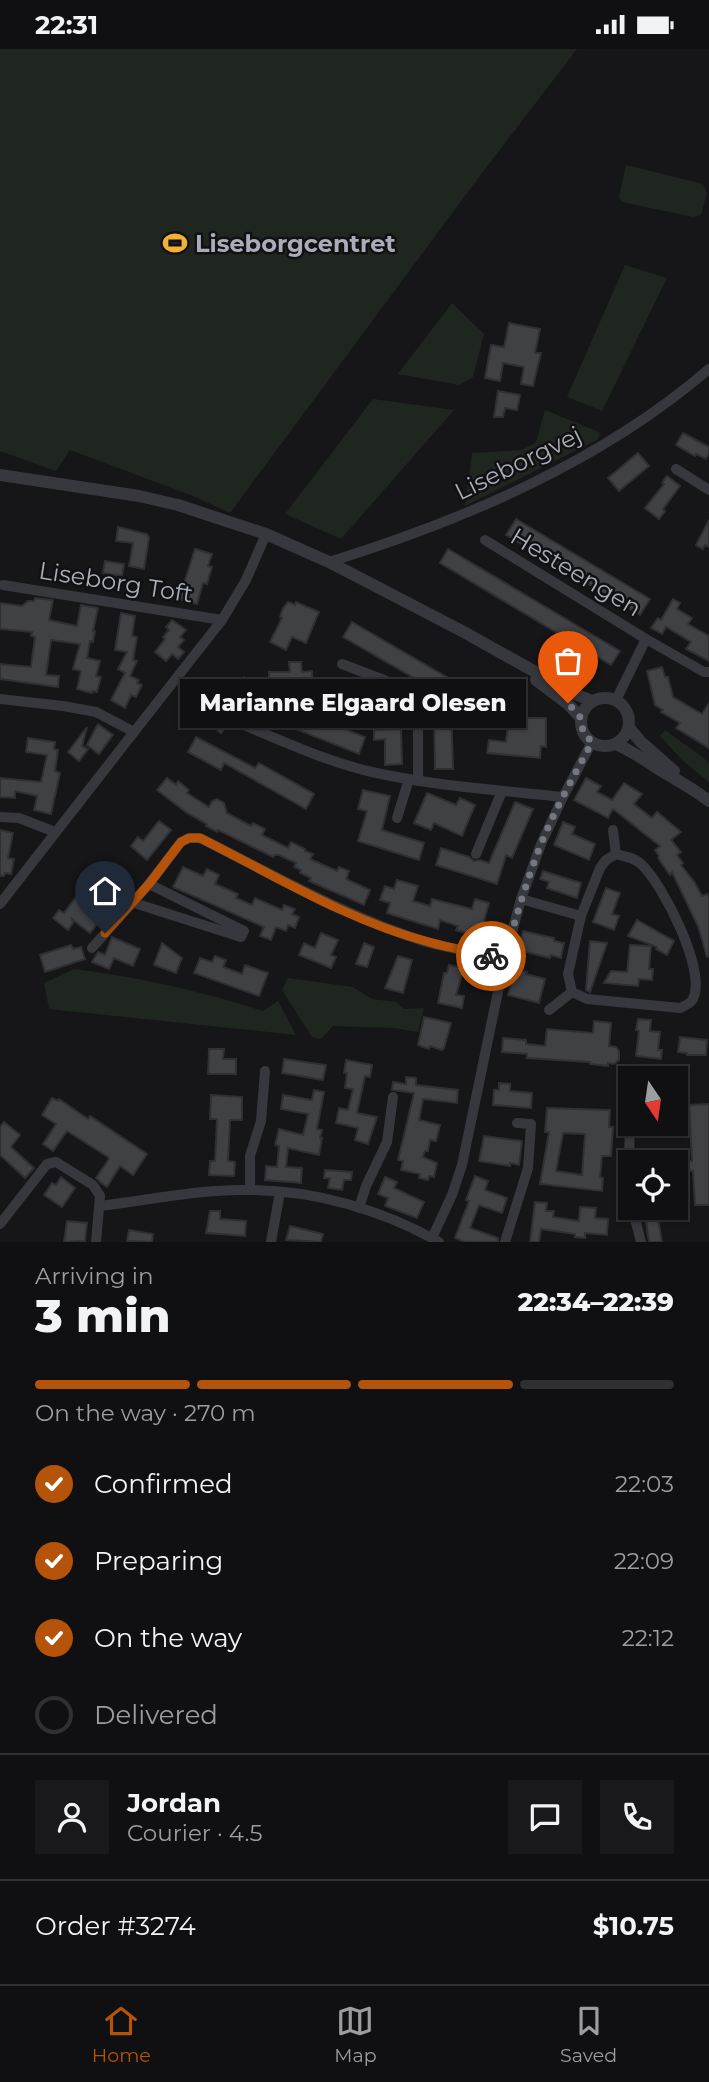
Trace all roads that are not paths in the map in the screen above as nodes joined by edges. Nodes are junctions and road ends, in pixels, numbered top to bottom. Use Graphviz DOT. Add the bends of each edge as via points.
graph roads {
  1 [pos="709,369"];
  2 [pos="676,468"];
  3 [pos="0,475"];
  4 [pos="709,489"];
  5 [pos="266,534"];
  6 [pos="485,540"];
  7 [pos="329,562"];
  8 [pos="2,585"];
  9 [pos="222,620"];
  10 [pos="646,639"];
  11 [pos="505,656"];
  12 [pos="342,664"];
  13 [pos="709,672"];
  14 [pos="0,699"];
  15 [pos="616,700"];
  16 [pos="592,701"];
  17 [pos="581,718"];
  18 [pos="246,726"];
  19 [pos="629,728"];
  20 [pos="134,732"];
  21 [pos="592,742"];
  22 [pos="616,744"];
  23 [pos="414,780"];
  24 [pos="684,782"];
  25 [pos="502,791"];
  26 [pos="563,797"];
  27 [pos="709,801"];
  28 [pos="0,817"];
  29 [pos="397,818"];
  30 [pos="613,830"];
  31 [pos="55,832"];
  32 [pos="476,854"];
  33 [pos="616,854"];
  34 [pos="149,884"];
  35 [pos="521,899"];
  36 [pos="131,902"];
  37 [pos="0,904"];
  38 [pos="581,916"];
  39 [pos="92,948"];
  40 [pos="505,958"];
  41 [pos="572,992"];
  42 [pos="549,1010"];
  43 [pos="265,1071"];
  44 [pos="393,1097"];
  45 [pos="517,1123"];
  46 [pos="250,1190"];
  47 [pos="280,1192"];
  48 [pos="100,1206"];
  49 [pos="359,1208"];
  50 [pos="635,1220"];
  51 [pos="0,1224"];
  52 [pos="435,1240"];
  53 [pos="96,1242"];
  54 [pos="271,1242"];
  55 [pos="505,1242"];
  56 [pos="640,1242"];
  1 -- 7 [label="street, Liseborgvej" via="629,430 545,476 400,540"];
  2 -- 4 [label="street"];
  3 -- 5 [label="street" via="139,496"];
  5 -- 7 [label="street"];
  5 -- 9 [label="street, Liseborg Toft"];
  6 -- 10 [label="street, Hesteengen"];
  7 -- 11 [label="street"];
  8 -- 9 [label="street, Liseborg Toft"];
  9 -- 20 [label="street, Liseborg Toft"];
  10 -- 13 [label="street, Hesteengen"];
  10 -- 15 [label="street, Hesteengen"];
  11 -- 16 [label="street"];
  11 -- 17 [label="street"];
  12 -- 23 [label="street" via="384,680 418,701"];
  14 -- 20 [label="street" via="96,712"];
  15 -- 16 [label="street"];
  15 -- 19 [label="street" via="628,712"];
  16 -- 17 [label="street"];
  17 -- 21 [label="street" via="583,732"];
  18 -- 23 [label="street" via="369,772"];
  19 -- 22 [label="street"];
  19 -- 24 [label="street"];
  20 -- 31 [label="street, Liseborg Toft"];
  21 -- 22 [label="street"];
  21 -- 26 [label="street"];
  22 -- 24 [label="street"];
  23 -- 25 [label="street"];
  23 -- 29 [label="street"];
  24 -- 27 [label="street"];
  25 -- 26 [label="street"];
  25 -- 32 [label="street"];
  26 -- 35 [label="street"];
  28 -- 31 [label="street" via="19,818"];
  30 -- 33 [label="street"];
  31 -- 37 [label="street, Liseborg Toft"];
  33 -- 38 [label="street" via="600,867"];
  33 -- 41 [label="street" via="640,862 662,890 690,957 694,998 680,1009 587,999"];
  34 -- 36 [label="street"];
  34 -- 36 [label="street" via="244,931 242,937"];
  34 -- 40 [label="street" via="181,842 200,838 372,923 428,942"];
  35 -- 38 [label="street"];
  35 -- 40 [label="street"];
  36 -- 39 [label="street"];
  38 -- 41 [label="street" via="568,974"];
  40 -- 52 [label="street" via="462,1165"];
  41 -- 42 [label="street"];
  43 -- 46 [label="street" via="261,1121 250,1156"];
  44 -- 49 [label="street" via="387,1142"];
  45 -- 55 [label="street" via="531,1124 528,1168"];
  46 -- 47 [label="street"];
  46 -- 48 [label="street"];
  47 -- 49 [label="street"];
  47 -- 54 [label="street"];
  48 -- 51 [label="street" via="93,1185 57,1162 47,1164"];
  48 -- 53 [label="street"];
  49 -- 52 [label="street"];
  50 -- 56 [label="street"];
}
